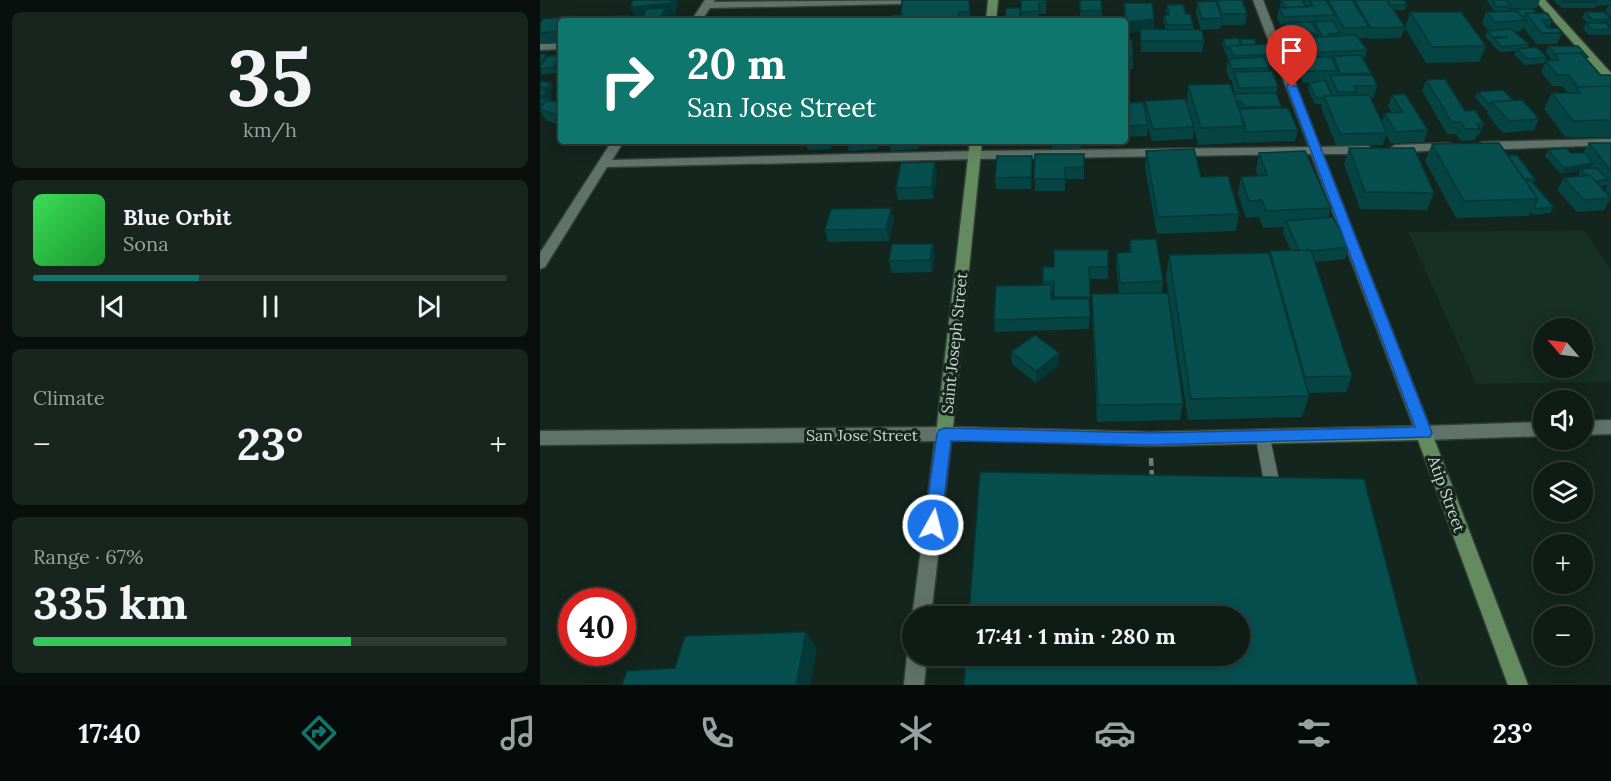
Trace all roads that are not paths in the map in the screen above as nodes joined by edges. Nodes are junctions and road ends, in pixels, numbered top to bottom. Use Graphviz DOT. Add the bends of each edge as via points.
graph roads {
  1 [pos="943,0"];
  2 [pos="993,0"];
  3 [pos="1258,0"];
  4 [pos="1540,0"];
  5 [pos="708,3"];
  6 [pos="698,18"];
  7 [pos="991,18"];
  8 [pos="558,46"];
  9 [pos="540,47"];
  10 [pos="1611,79"];
  11 [pos="1611,142"];
  12 [pos="616,144"];
  13 [pos="975,148"];
  14 [pos="1317,152"];
  15 [pos="603,164"];
  16 [pos="540,264"];
  17 [pos="1611,427"];
  18 [pos="1593,428"];
  19 [pos="1533,429"];
  20 [pos="1424,433"];
  21 [pos="944,434"];
  22 [pos="540,438"];
  23 [pos="1263,438"];
  24 [pos="1276,507"];
  25 [pos="922,606"];
  26 [pos="916,666"];
  27 [pos="914,685"];
  28 [pos="1518,685"];
  1 -- 5 [label="street"];
  2 -- 7 [label="main road"];
  3 -- 14 [label="street, Atip Street"];
  4 -- 10 [label="main road"];
  5 -- 6 [label="street"];
  8 -- 9 [label="street"];
  11 -- 14 [label="street"];
  12 -- 15 [label="street"];
  13 -- 14 [label="street"];
  13 -- 15 [label="street"];
  13 -- 21 [label="main road, Saint Joseph Street"];
  14 -- 20 [label="street, Atip Street"];
  15 -- 16 [label="street"];
  17 -- 18 [label="street"];
  19 -- 20 [label="street, San Jose Street"];
  20 -- 23 [label="main road, San Jose Street"];
  20 -- 28 [label="main road, Atip Street"];
  21 -- 22 [label="street, San Jose Street"];
  21 -- 23 [label="main road, San Jose Street"];
  21 -- 25 [label="street, Saint Joseph Street"];
  23 -- 24 [label="lane"];
  26 -- 27 [label="street"];
}
